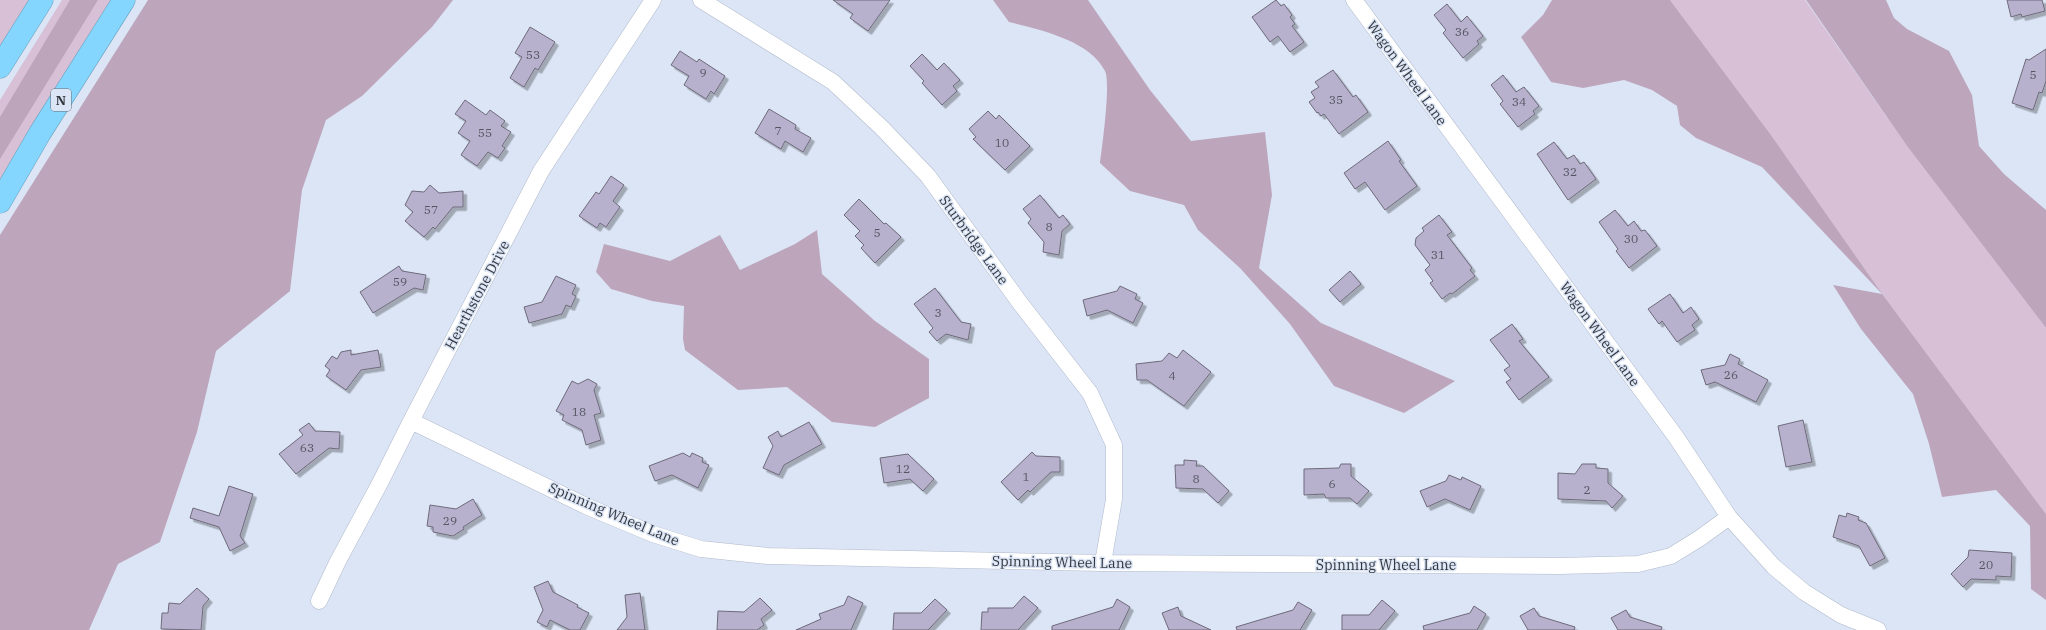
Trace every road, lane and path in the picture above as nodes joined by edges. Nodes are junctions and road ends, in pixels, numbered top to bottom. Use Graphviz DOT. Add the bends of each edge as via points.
graph roads {
  1 [pos="42,0"];
  2 [pos="124,0"];
  3 [pos="653,0"];
  4 [pos="701,0"];
  5 [pos="1354,0"];
  6 [pos="0,67"];
  7 [pos="0,202"];
  8 [pos="411,421"];
  9 [pos="1729,517"];
  10 [pos="1103,563"];
  11 [pos="319,601"];
  12 [pos="1878,630"];
  1 -- 6 [label="highway"];
  2 -- 7 [label="highway, N"];
  3 -- 8 [label="street, Hearthstone Drive" via="541,171"];
  4 -- 10 [label="street, Sturbridge Lane" via="833,82 882,128 928,176 1020,303 1090,393 1114,445 1114,499"];
  5 -- 9 [label="street, Wagon Wheel Lane" via="1676,437"];
  8 -- 10 [label="street, Spinning Wheel Lane" via="586,506 653,534 701,549 768,556"];
  8 -- 11 [label="street, Hearthstone Drive"];
  9 -- 10 [label="street, Spinning Wheel Lane" via="1671,556 1638,564 1559,566"];
  9 -- 12 [label="street, Wagon Wheel Lane" via="1774,567 1804,592 1841,615"];
}
